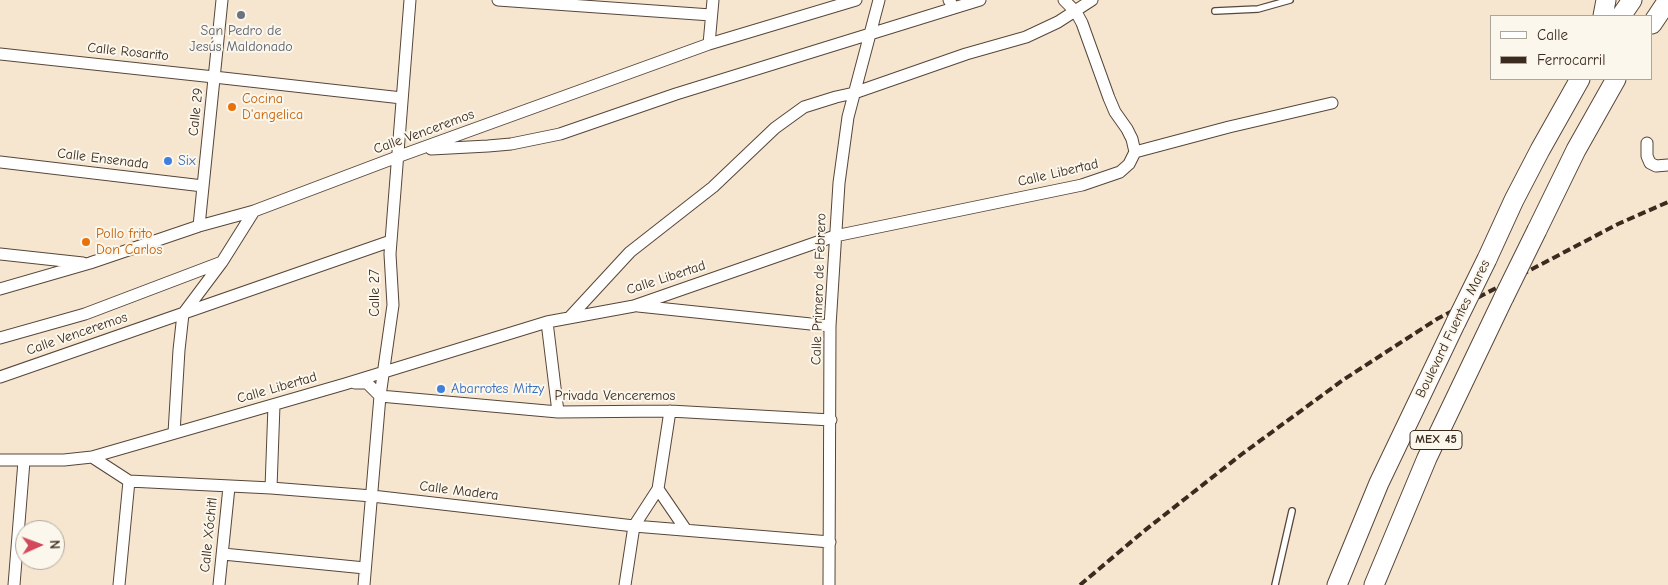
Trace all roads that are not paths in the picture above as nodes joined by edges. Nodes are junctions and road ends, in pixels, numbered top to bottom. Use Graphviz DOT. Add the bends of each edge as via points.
graph roads {
  1 [pos="222,0"];
  2 [pos="410,0"];
  3 [pos="498,0"];
  4 [pos="713,0"];
  5 [pos="856,0"];
  6 [pos="880,0"];
  7 [pos="980,0"];
  8 [pos="1064,0"];
  9 [pos="1092,0"];
  10 [pos="1290,0"];
  11 [pos="1606,0"];
  12 [pos="1632,0"];
  13 [pos="1668,0"];
  14 [pos="951,4"];
  15 [pos="1076,12"];
  16 [pos="1215,12"];
  17 [pos="711,15"];
  18 [pos="1603,15"];
  19 [pos="1622,15"];
  20 [pos="1653,22"];
  21 [pos="872,34"];
  22 [pos="709,44"];
  23 [pos="0,54"];
  24 [pos="214,76"];
  25 [pos="1579,80"];
  26 [pos="1615,80"];
  27 [pos="854,93"];
  28 [pos="402,98"];
  29 [pos="1332,103"];
  30 [pos="1647,143"];
  31 [pos="419,149"];
  32 [pos="1135,152"];
  33 [pos="397,157"];
  34 [pos="0,162"];
  35 [pos="1668,164"];
  36 [pos="203,186"];
  37 [pos="254,211"];
  38 [pos="199,226"];
  39 [pos="835,236"];
  40 [pos="391,241"];
  41 [pos="0,254"];
  42 [pos="222,262"];
  43 [pos="90,264"];
  44 [pos="0,289"];
  45 [pos="634,306"];
  46 [pos="183,314"];
  47 [pos="569,318"];
  48 [pos="547,322"];
  49 [pos="830,326"];
  50 [pos="0,338"];
  51 [pos="383,372"];
  52 [pos="0,377"];
  53 [pos="345,384"];
  54 [pos="380,396"];
  55 [pos="274,404"];
  56 [pos="670,411"];
  57 [pos="558,412"];
  58 [pos="830,420"];
  59 [pos="174,433"];
  60 [pos="92,456"];
  61 [pos="0,460"];
  62 [pos="24,461"];
  63 [pos="129,482"];
  64 [pos="229,487"];
  65 [pos="271,488"];
  66 [pos="658,489"];
  67 [pos="372,496"];
  68 [pos="1292,511"];
  69 [pos="634,526"];
  70 [pos="686,530"];
  71 [pos="830,542"];
  72 [pos="223,554"];
  73 [pos="365,568"];
  74 [pos="14,585"];
  75 [pos="119,585"];
  76 [pos="219,585"];
  77 [pos="364,585"];
  78 [pos="625,585"];
  79 [pos="829,585"];
  80 [pos="1275,585"];
  81 [pos="1337,585"];
  82 [pos="1374,585"];
  1 -- 24 [label="street, Calle 29"];
  2 -- 28 [label="street, Calle 27"];
  3 -- 17 [label="street"];
  4 -- 17 [label="street"];
  5 -- 22 [label="street, Calle Venceremos"];
  6 -- 21 [label="street, Calle Primero de Febrero"];
  7 -- 14 [label="street"];
  8 -- 15 [label="street"];
  9 -- 15 [label="street"];
  10 -- 16 [label="lane" via="1258,9"];
  11 -- 18 [label="highway"];
  12 -- 19 [label="highway"];
  13 -- 20 [label="highway"];
  14 -- 21 [label="street"];
  15 -- 27 [label="street" via="1026,37"];
  15 -- 32 [label="street" via="1109,98 1127,129"];
  17 -- 22 [label="street"];
  21 -- 27 [label="street, Calle Primero de Febrero"];
  21 -- 31 [label="street" via="676,94 560,134 512,144"];
  22 -- 31 [label="street, Calle Venceremos"];
  23 -- 24 [label="street, Calle Rosarito"];
  24 -- 28 [label="street, Calle Rosarito"];
  24 -- 36 [label="street, Calle 29"];
  25 -- 81 [label="highway, Boulevard Fuentes Mares / MEX 45, bridge" via="1540,150 1486,259 1379,483"];
  26 -- 82 [label="highway, MEX 45, bridge" via="1576,150 1504,297 1428,458"];
  27 -- 39 [label="street, Calle Primero de Febrero" via="843,146"];
  27 -- 47 [label="street" via="804,108 775,128 713,187 630,252"];
  28 -- 33 [label="street, Calle 27"];
  29 -- 32 [label="street"];
  30 -- 35 [label="street" via="1650,163 1656,166"];
  31 -- 33 [label="street, Calle Venceremos"];
  32 -- 39 [label="street, Calle Libertad" via="1120,172 1082,184"];
  33 -- 37 [label="street, Calle Venceremos"];
  33 -- 40 [label="street, Calle 27"];
  34 -- 36 [label="street, Calle Ensenada"];
  36 -- 38 [label="street, Calle 29"];
  37 -- 38 [label="street, Calle Venceremos"];
  37 -- 42 [label="street"];
  38 -- 43 [label="street, Calle Venceremos"];
  39 -- 45 [label="street, Calle Libertad"];
  39 -- 49 [label="street, Calle Primero de Febrero"];
  40 -- 46 [label="street, Calle Venceremos"];
  40 -- 51 [label="street, Calle 27" via="392,305"];
  41 -- 43 [label="street"];
  42 -- 46 [label="street"];
  42 -- 50 [label="street" via="85,314"];
  43 -- 44 [label="street, Calle Venceremos"];
  45 -- 47 [label="street, Calle Libertad"];
  45 -- 49 [label="street"];
  46 -- 52 [label="street, Calle Venceremos"];
  46 -- 59 [label="street"];
  47 -- 48 [label="street, Calle Libertad"];
  48 -- 51 [label="street, Calle Libertad"];
  48 -- 57 [label="street"];
  49 -- 58 [label="street, Calle Primero de Febrero"];
  51 -- 53 [label="street, Calle Libertad"];
  51 -- 54 [label="street, Calle 27"];
  53 -- 54 [label="street, Privada Venceremos" via="366,383"];
  53 -- 55 [label="street, Calle Libertad"];
  54 -- 57 [label="street, Privada Venceremos"];
  54 -- 67 [label="street, Calle 27"];
  55 -- 59 [label="street, Calle Libertad"];
  55 -- 65 [label="street"];
  56 -- 57 [label="street, Privada Venceremos"];
  56 -- 58 [label="street, Privada Venceremos"];
  56 -- 66 [label="street"];
  58 -- 71 [label="street, Calle Primero de Febrero"];
  59 -- 60 [label="street, Calle Libertad"];
  60 -- 62 [label="street, Calle Libertad"];
  60 -- 63 [label="street"];
  61 -- 62 [label="street, Calle Libertad"];
  62 -- 74 [label="street"];
  63 -- 64 [label="street, Calle Madera"];
  63 -- 75 [label="street"];
  64 -- 65 [label="street, Calle Madera"];
  64 -- 72 [label="street, Calle Xóchitl"];
  65 -- 67 [label="street, Calle Madera"];
  66 -- 69 [label="street"];
  66 -- 70 [label="street"];
  67 -- 69 [label="street, Calle Madera"];
  67 -- 73 [label="street, Calle 27"];
  68 -- 80 [label="lane"];
  69 -- 70 [label="street, Calle Madera"];
  69 -- 78 [label="street"];
  70 -- 71 [label="street, Calle Madera"];
  71 -- 79 [label="street, Calle Primero de Febrero"];
  72 -- 73 [label="street"];
  72 -- 76 [label="street, Calle Xóchitl"];
  73 -- 77 [label="street, Calle 27"];
}
